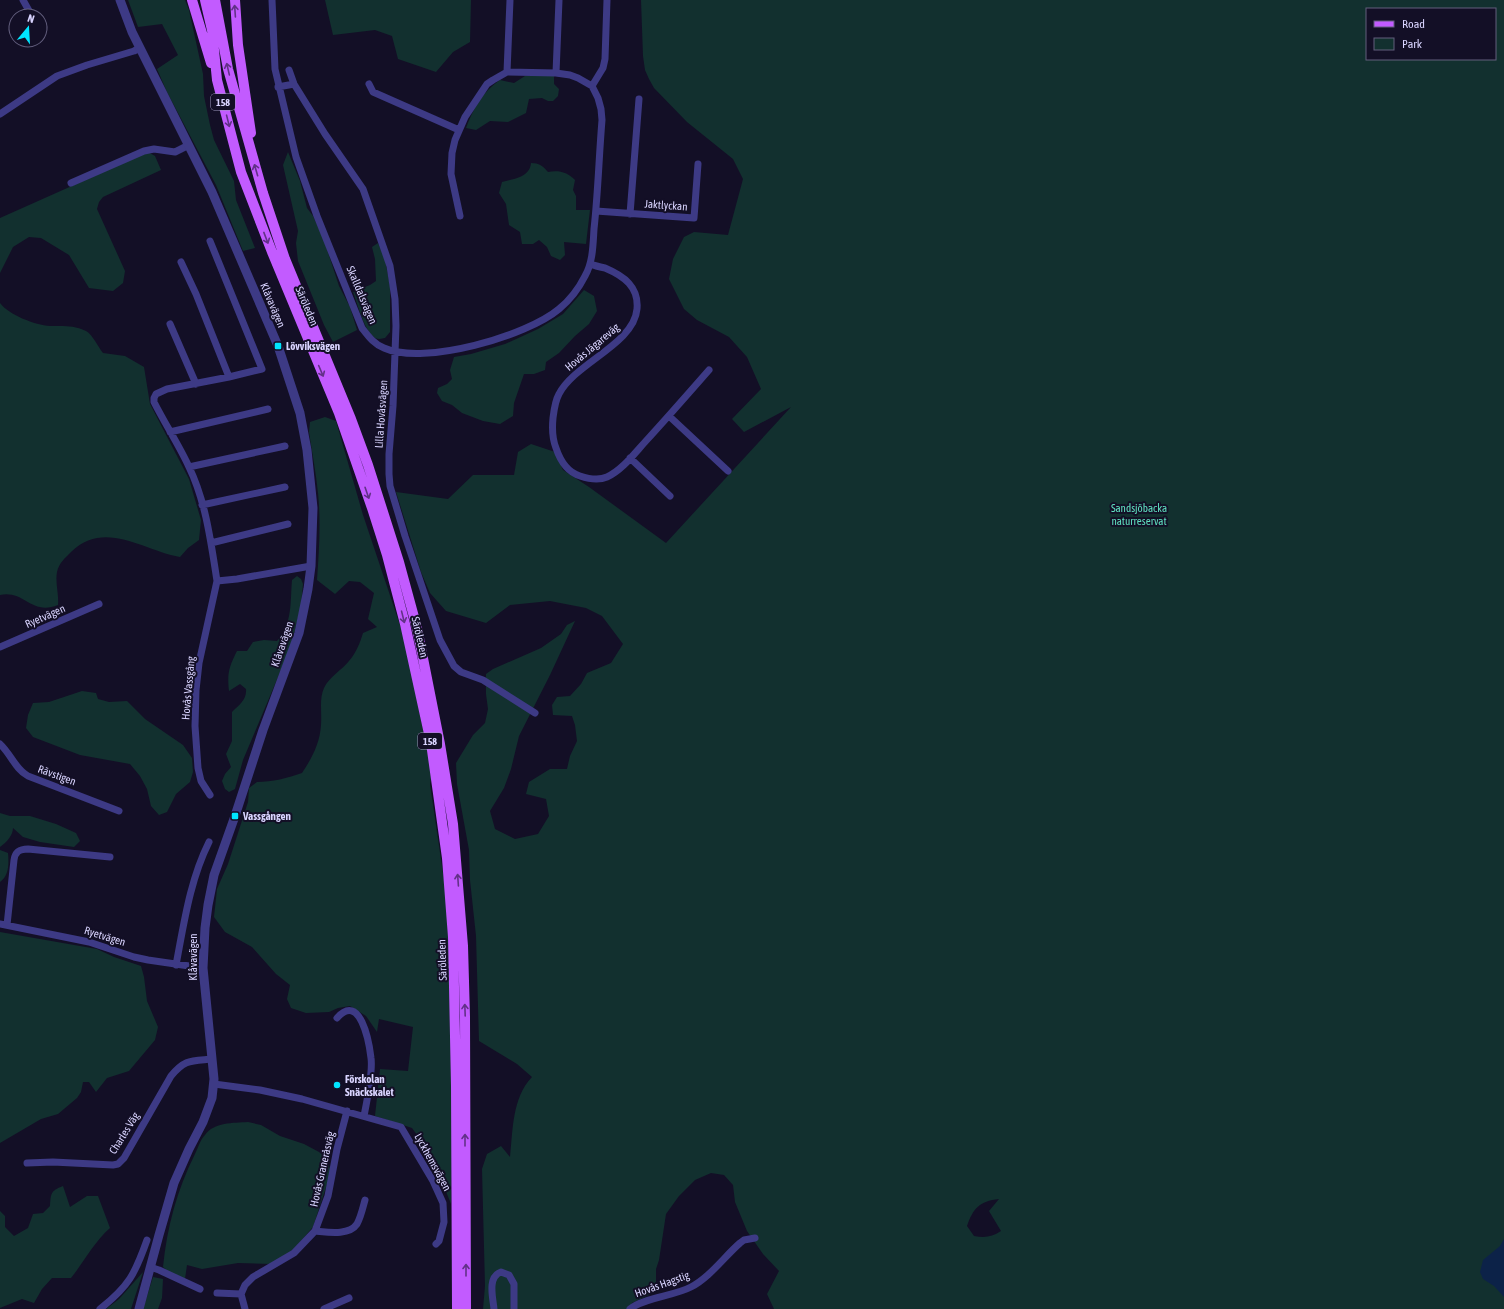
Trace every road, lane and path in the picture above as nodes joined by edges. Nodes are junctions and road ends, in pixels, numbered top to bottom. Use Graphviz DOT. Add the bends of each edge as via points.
graph roads {
  1 [pos="120,0"];
  2 [pos="192,0"];
  3 [pos="206,0"];
  4 [pos="215,0"];
  5 [pos="235,0"];
  6 [pos="272,0"];
  7 [pos="510,0"];
  8 [pos="559,0"];
  9 [pos="607,0"];
  10 [pos="140,48"];
  11 [pos="289,70"];
  12 [pos="507,72"];
  13 [pos="556,73"];
  14 [pos="217,80"];
  15 [pos="294,84"];
  16 [pos="368,84"];
  17 [pos="278,86"];
  18 [pos="592,86"];
  19 [pos="639,100"];
  20 [pos="0,114"];
  21 [pos="459,130"];
  22 [pos="189,145"];
  23 [pos="250,147"];
  24 [pos="698,164"];
  25 [pos="71,183"];
  26 [pos="596,211"];
  27 [pos="630,214"];
  28 [pos="460,216"];
  29 [pos="210,241"];
  30 [pos="181,262"];
  31 [pos="590,264"];
  32 [pos="170,324"];
  33 [pos="395,351"];
  34 [pos="709,370"];
  35 [pos="229,377"];
  36 [pos="196,384"];
  37 [pos="268,409"];
  38 [pos="669,416"];
  39 [pos="170,432"];
  40 [pos="285,446"];
  41 [pos="630,458"];
  42 [pos="189,467"];
  43 [pos="728,471"];
  44 [pos="285,487"];
  45 [pos="670,496"];
  46 [pos="202,505"];
  47 [pos="288,524"];
  48 [pos="211,543"];
  49 [pos="311,566"];
  50 [pos="217,581"];
  51 [pos="99,604"];
  52 [pos="0,647"];
  53 [pos="535,713"];
  54 [pos="0,744"];
  55 [pos="210,795"];
  56 [pos="120,811"];
  57 [pos="209,842"];
  58 [pos="110,857"];
  59 [pos="3,925"];
  60 [pos="176,964"];
  61 [pos="203,968"];
  62 [pos="337,1018"];
  63 [pos="212,1058"];
  64 [pos="214,1084"];
  65 [pos="347,1111"];
  66 [pos="364,1116"];
  67 [pos="27,1163"];
  68 [pos="365,1200"];
  69 [pos="315,1231"];
  70 [pos="755,1238"];
  71 [pos="147,1240"];
  72 [pos="436,1244"];
  73 [pos="150,1268"];
  74 [pos="200,1289"];
  75 [pos="217,1293"];
  76 [pos="241,1294"];
  77 [pos="349,1298"];
  78 [pos="100,1309"];
  79 [pos="139,1309"];
  80 [pos="245,1309"];
  81 [pos="324,1309"];
  82 [pos="457,1309"];
  83 [pos="466,1309"];
  84 [pos="494,1309"];
  85 [pos="514,1309"];
  86 [pos="630,1309"];
  1 -- 10 [label="street, Klåvavägen"];
  2 -- 14 [label="main road, 158"];
  3 -- 14 [label="main road, Säröleden / 158"];
  23 -- 4 [label="main road, Säröleden / 158, one-way" via="228,69"];
  23 -- 5 [label="main road, 158, one-way" via="251,132 238,45"];
  6 -- 17 [label="street, Skalldalsvägen"];
  7 -- 12 [label="street"];
  8 -- 13 [label="street"];
  9 -- 18 [label="street" via="605,59 603,68"];
  10 -- 20 [label="street" via="57,76"];
  10 -- 22 [label="street, Klåvavägen"];
  11 -- 15 [label="street, Lilla Hovåsvägen"];
  12 -- 13 [label="street"];
  12 -- 21 [label="street" via="487,84"];
  13 -- 18 [label="street" via="570,75"];
  14 -- 82 [label="main road, Säröleden / 158, one-way" via="241,172 339,413 372,508 403,617 431,743 447,858 453,937"];
  15 -- 17 [label="street"];
  15 -- 33 [label="street, Lilla Hovåsvägen" via="363,189 369,203 394,285"];
  16 -- 21 [label="street" via="373,92"];
  17 -- 33 [label="street, Skalldalsvägen" via="296,157 362,328 371,341"];
  18 -- 26 [label="street, Skalldalsvägen" via="598,98 602,120"];
  19 -- 27 [label="street, Jaktlyckan"];
  21 -- 28 [label="street" via="452,153 451,174"];
  22 -- 25 [label="street" via="175,152 154,148 144,151"];
  22 -- 49 [label="street, Klåvavägen" via="212,192 278,346 300,413 312,492"];
  83 -- 23 [label="main road, Säröleden / 158, one-way" via="463,946 453,824 440,744 416,628 399,562 354,426 285,259"];
  24 -- 27 [label="street, Jaktlyckan" via="694,218"];
  26 -- 27 [label="street, Jaktlyckan"];
  26 -- 31 [label="street, Skalldalsvägen"];
  29 -- 35 [label="street" via="262,369"];
  30 -- 35 [label="street"];
  31 -- 33 [label="street, Skalldalsvägen" via="574,294 560,309 536,323 501,338 469,347 412,353"];
  31 -- 41 [label="street, Hovås Jägareväg" via="616,273 627,280 633,286 638,299 637,311 630,329 623,337 590,361 571,378 558,395 553,414 553,440 566,467 579,476 590,479 606,477"];
  32 -- 36 [label="street"];
  33 -- 53 [label="street, Lilla Hovåsvägen" via="389,454 390,486 440,640 454,666 461,672 483,680"];
  34 -- 38 [label="street, Hovås Jägareväg"];
  35 -- 36 [label="street"];
  36 -- 39 [label="street" via="160,391 154,398"];
  37 -- 39 [label="street"];
  38 -- 41 [label="street, Hovås Jägareväg"];
  38 -- 43 [label="street"];
  39 -- 42 [label="street"];
  40 -- 42 [label="street"];
  41 -- 45 [label="street"];
  42 -- 46 [label="street"];
  44 -- 46 [label="street"];
  46 -- 48 [label="street"];
  47 -- 48 [label="street"];
  48 -- 50 [label="street"];
  49 -- 50 [label="street"];
  49 -- 61 [label="street, Klåvavägen" via="299,633 263,730 213,880 205,928"];
  50 -- 55 [label="street, Hovås Vassgång" via="199,663 196,690 198,768 201,781"];
  51 -- 52 [label="street, Ryetvägen"];
  54 -- 56 [label="street, Rävstigen" via="22,773"];
  57 -- 60 [label="street" via="200,860 192,887"];
  58 -- 59 [label="street" via="28,849 18,851 15,855"];
  59 -- 60 [label="street, Ryetvägen" via="83,940 134,957"];
  60 -- 61 [label="street, Ryetvägen"];
  61 -- 63 [label="street, Klåvavägen"];
  62 -- 66 [label="street" via="349,1010 360,1017 364,1027 371,1058"];
  63 -- 64 [label="street, Klåvavägen"];
  63 -- 67 [label="street, Charles Väg" via="187,1062 171,1076 124,1158 118,1164"];
  64 -- 65 [label="street, Lyckhemsvägen" via="260,1090"];
  64 -- 73 [label="street, Klåvavägen" via="207,1113 172,1190"];
  65 -- 66 [label="street, Lyckhemsvägen"];
  65 -- 69 [label="street, Hovås Graneråsväg" via="325,1208"];
  66 -- 72 [label="street, Lyckhemsvägen" via="401,1128 433,1181 443,1203 444,1213 442,1231"];
  68 -- 69 [label="street" via="353,1228 339,1232"];
  69 -- 76 [label="street, Hovås Graneråsväg" via="294,1253 253,1277"];
  70 -- 86 [label="street, Hovås Hagstig" via="744,1240 736,1246 692,1287 642,1302"];
  71 -- 78 [label="street" via="130,1279 119,1293"];
  73 -- 74 [label="street"];
  73 -- 79 [label="street, Klåvavägen"];
  75 -- 76 [label="street"];
  76 -- 80 [label="street"];
  77 -- 81 [label="street"];
  84 -- 85 [label="street" via="493,1279 501,1272 509,1275 514,1284"];
}
